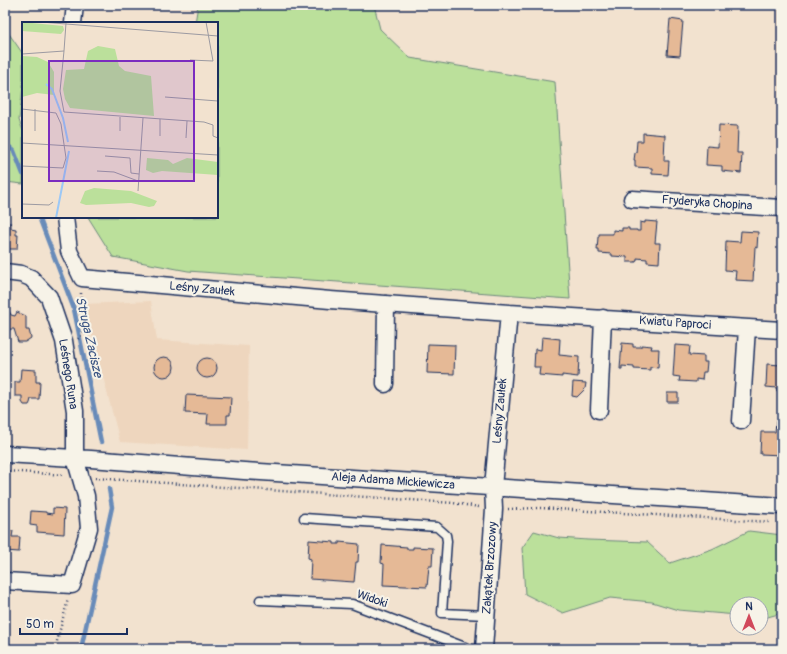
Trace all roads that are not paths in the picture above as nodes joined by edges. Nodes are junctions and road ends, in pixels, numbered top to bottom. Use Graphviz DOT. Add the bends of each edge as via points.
graph roads {
  1 [pos="75,5"];
  2 [pos="73,22"];
  3 [pos="632,199"];
  4 [pos="782,208"];
  5 [pos="65,218"];
  6 [pos="5,272"];
  7 [pos="386,304"];
  8 [pos="508,313"];
  9 [pos="602,318"];
  10 [pos="747,328"];
  11 [pos="782,330"];
  12 [pos="385,384"];
  13 [pos="599,410"];
  14 [pos="741,421"];
  15 [pos="5,454"];
  16 [pos="75,458"];
  17 [pos="493,487"];
  18 [pos="782,506"];
  19 [pos="304,518"];
  20 [pos="5,581"];
  21 [pos="260,600"];
  22 [pos="486,615"];
  23 [pos="470,649"];
  24 [pos="484,649"];
  1 -- 2 [label="street"];
  3 -- 4 [label="street, Fryderyka Chopina"];
  5 -- 7 [label="street, Leśny Zaułek" via="69,251 82,278"];
  6 -- 16 [label="street, Leśnego Runa" via="31,278 49,297 65,345 75,411"];
  7 -- 8 [label="street, Leśny Zaułek"];
  7 -- 12 [label="street"];
  8 -- 9 [label="street, Kwiatu Paproci"];
  8 -- 17 [label="street, Leśny Zaułek"];
  9 -- 10 [label="street, Kwiatu Paproci"];
  9 -- 13 [label="street"];
  10 -- 11 [label="street, Kwiatu Paproci"];
  10 -- 14 [label="street"];
  15 -- 16 [label="street, Aleja Adama Mickiewicza"];
  16 -- 17 [label="street, Aleja Adama Mickiewicza"];
  16 -- 20 [label="street, Leśnego Runa" via="86,496 89,528 72,585"];
  17 -- 18 [label="street, Aleja Adama Mickiewicza"];
  17 -- 22 [label="street, Zakątek Brzozowy" via="494,509"];
  19 -- 22 [label="lane" via="437,527 446,534 447,541 442,613"];
  21 -- 23 [label="lane, Widoki" via="352,604"];
  22 -- 24 [label="street, Zakątek Brzozowy"];
}
